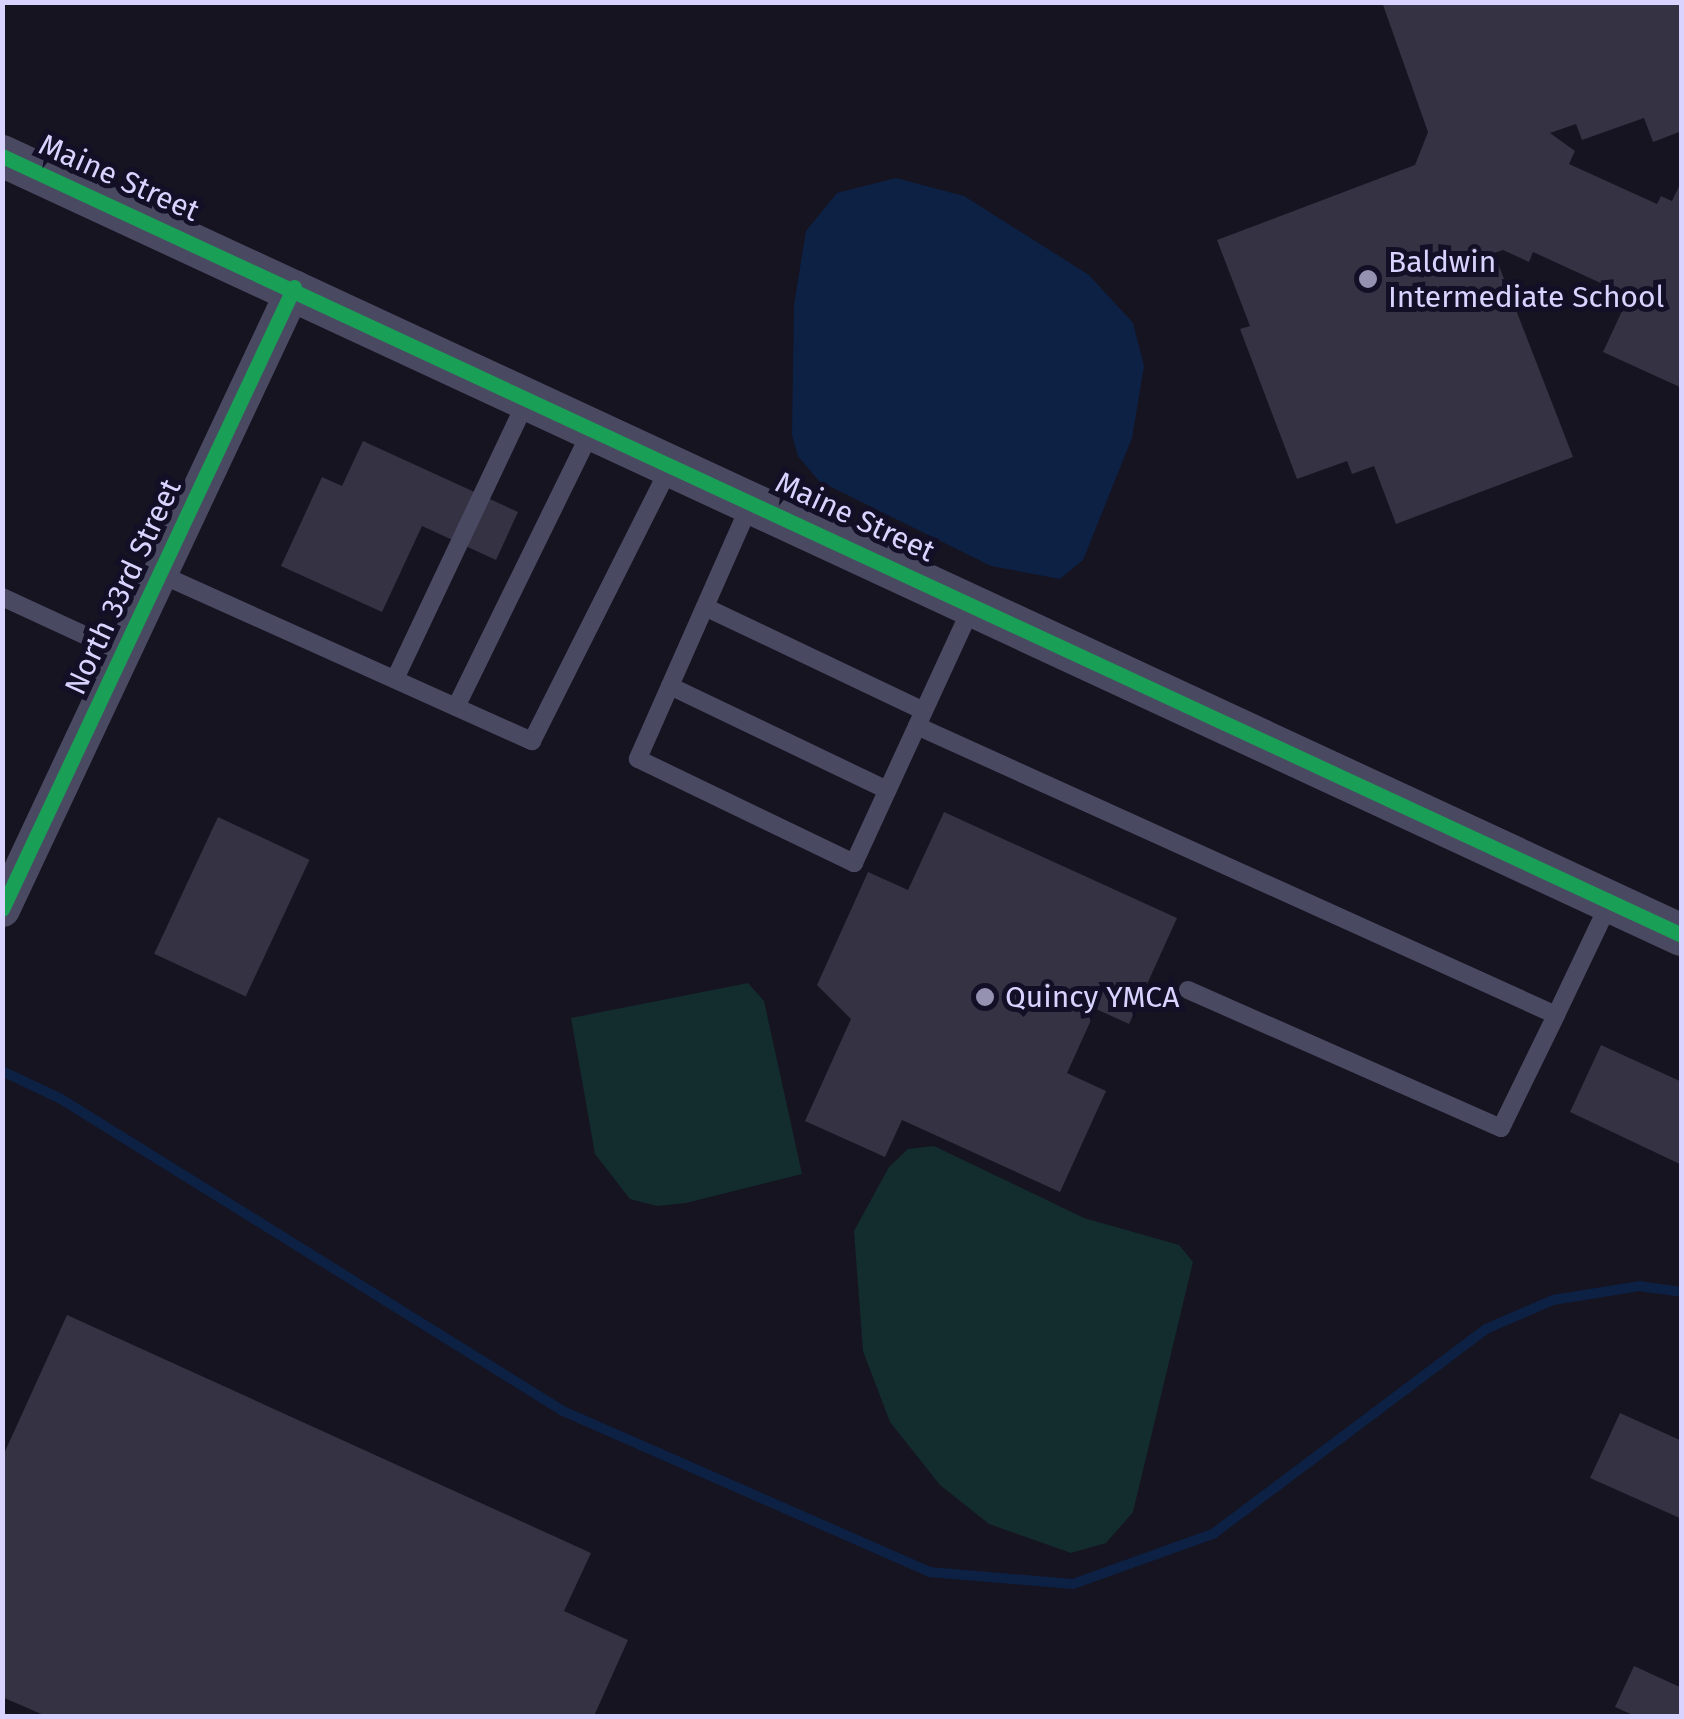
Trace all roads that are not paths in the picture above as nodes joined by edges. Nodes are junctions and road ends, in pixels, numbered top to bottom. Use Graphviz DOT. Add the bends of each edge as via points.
graph roads {
  1 [pos="2,156"];
  2 [pos="294,288"];
  3 [pos="528,396"];
  4 [pos="594,427"];
  5 [pos="672,463"];
  6 [pos="752,500"];
  7 [pos="160,574"];
  8 [pos="2,597"];
  9 [pos="974,603"];
  10 [pos="705,607"];
  11 [pos="123,652"];
  12 [pos="395,679"];
  13 [pos="670,686"];
  14 [pos="456,707"];
  15 [pos="920,718"];
  16 [pos="887,790"];
  17 [pos="1610,902"];
  18 [pos="2,909"];
  19 [pos="1682,935"];
  20 [pos="1188,990"];
  21 [pos="1556,1015"];
  1 -- 2 [label="street, Maine Street"];
  2 -- 3 [label="street, Maine Street"];
  2 -- 7 [label="street, North 33rd Street"];
  3 -- 4 [label="street, Maine Street"];
  3 -- 12 [label="lane"];
  4 -- 5 [label="street, Maine Street"];
  4 -- 14 [label="lane"];
  5 -- 6 [label="street, Maine Street"];
  5 -- 14 [label="lane" via="532,741"];
  6 -- 9 [label="street, Maine Street"];
  6 -- 10 [label="lane"];
  7 -- 11 [label="street, North 33rd Street"];
  7 -- 12 [label="lane"];
  8 -- 11 [label="lane"];
  9 -- 15 [label="lane"];
  9 -- 17 [label="street, Maine Street"];
  10 -- 13 [label="lane"];
  10 -- 15 [label="lane"];
  11 -- 18 [label="street, North 33rd Street"];
  12 -- 14 [label="lane"];
  13 -- 16 [label="lane"];
  13 -- 16 [label="lane" via="638,759 746,811 854,862"];
  15 -- 16 [label="lane"];
  15 -- 21 [label="lane"];
  17 -- 19 [label="street, Maine Street"];
  17 -- 21 [label="lane"];
  20 -- 21 [label="lane" via="1501,1128"];
}
